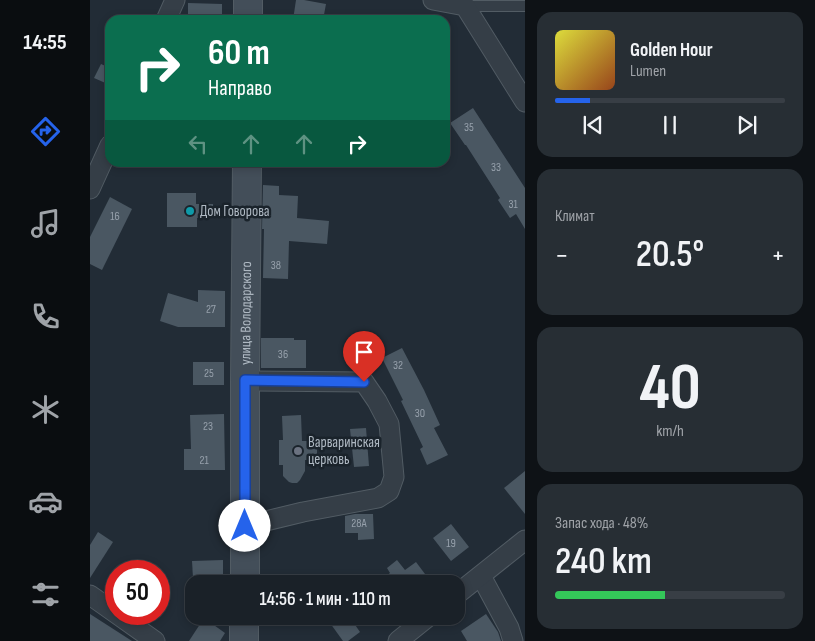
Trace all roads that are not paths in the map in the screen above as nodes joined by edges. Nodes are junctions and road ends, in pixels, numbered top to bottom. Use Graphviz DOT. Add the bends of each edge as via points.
graph roads {
  1 [pos="175,0"];
  2 [pos="248,0"];
  3 [pos="433,0"];
  4 [pos="465,6"];
  5 [pos="525,6"];
  6 [pos="168,15"];
  7 [pos="248,15"];
  8 [pos="525,102"];
  9 [pos="105,156"];
  10 [pos="247,167"];
  11 [pos="90,190"];
  12 [pos="245,380"];
  13 [pos="245,526"];
  14 [pos="525,540"];
  15 [pos="244,575"];
  16 [pos="481,576"];
  17 [pos="465,588"];
  18 [pos="90,595"];
  19 [pos="244,625"];
  20 [pos="418,625"];
  21 [pos="154,641"];
  22 [pos="244,641"];
  23 [pos="398,641"];
  24 [pos="513,641"];
  1 -- 6 [label="street"];
  2 -- 7 [label="main road"];
  3 -- 4 [label="street"];
  4 -- 5 [label="lane"];
  4 -- 8 [label="street"];
  9 -- 11 [label="street"];
  10 -- 12 [label="main road, улица Володарского"];
  12 -- 13 [label="main road, улица Володарского"];
  12 -- 13 [label="street" via="364,382 389,424 394,477 389,491 378,498"];
  13 -- 15 [label="main road, улица Володарского"];
  14 -- 16 [label="street"];
  16 -- 17 [label="street"];
  16 -- 24 [label="street"];
  18 -- 21 [label="street"];
  19 -- 22 [label="main road"];
  20 -- 23 [label="street"];
}
